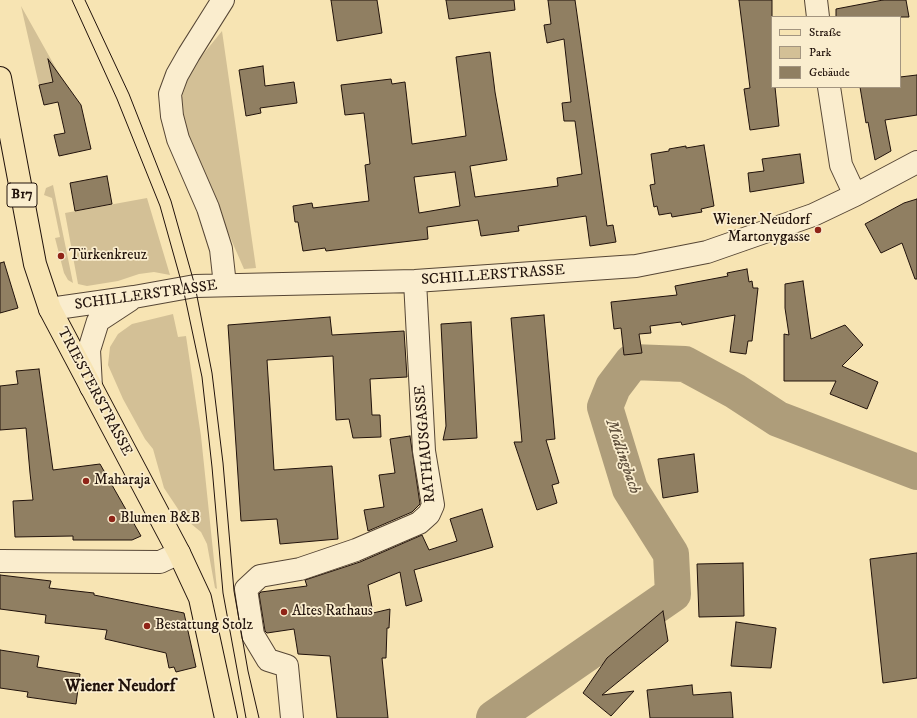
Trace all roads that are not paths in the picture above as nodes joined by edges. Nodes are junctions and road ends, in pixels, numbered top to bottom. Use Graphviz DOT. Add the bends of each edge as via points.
graph roads {
  1 [pos="223,0"];
  2 [pos="816,0"];
  3 [pos="818,16"];
  4 [pos="0,78"];
  5 [pos="829,88"];
  6 [pos="917,162"];
  7 [pos="855,195"];
  8 [pos="415,281"];
  9 [pos="225,285"];
  10 [pos="134,297"];
  11 [pos="50,309"];
  12 [pos="91,387"];
  13 [pos="179,553"];
  14 [pos="0,561"];
  15 [pos="226,718"];
  16 [pos="292,718"];
  1 -- 9 [label="street" via="188,54 170,94 178,139 208,208 222,249"];
  2 -- 3 [label="street"];
  4 -- 11 [label="main road, TRIESTERSTRASSE / B17" via="36,264"];
  5 -- 7 [label="street" via="841,165"];
  6 -- 7 [label="street, SCHILLERSTRASSE"];
  7 -- 8 [label="street, SCHILLERSTRASSE" via="813,215 707,252 644,264"];
  8 -- 9 [label="street, SCHILLERSTRASSE"];
  8 -- 16 [label="street, RATHAUSGASSE" via="424,450 433,505 429,514 419,522 356,550 300,569 260,576 246,589 253,635 268,660 287,666"];
  9 -- 10 [label="street, SCHILLERSTRASSE" via="195,286"];
  10 -- 11 [label="street, SCHILLERSTRASSE"];
  10 -- 12 [label="street" via="98,321 89,350"];
  11 -- 12 [label="main road, TRIESTERSTRASSE / B17"];
  12 -- 13 [label="main road, TRIESTERSTRASSE / B17"];
  13 -- 14 [label="street" via="160,562"];
  13 -- 15 [label="main road, TRIESTERSTRASSE / B17" via="200,598"];
}
